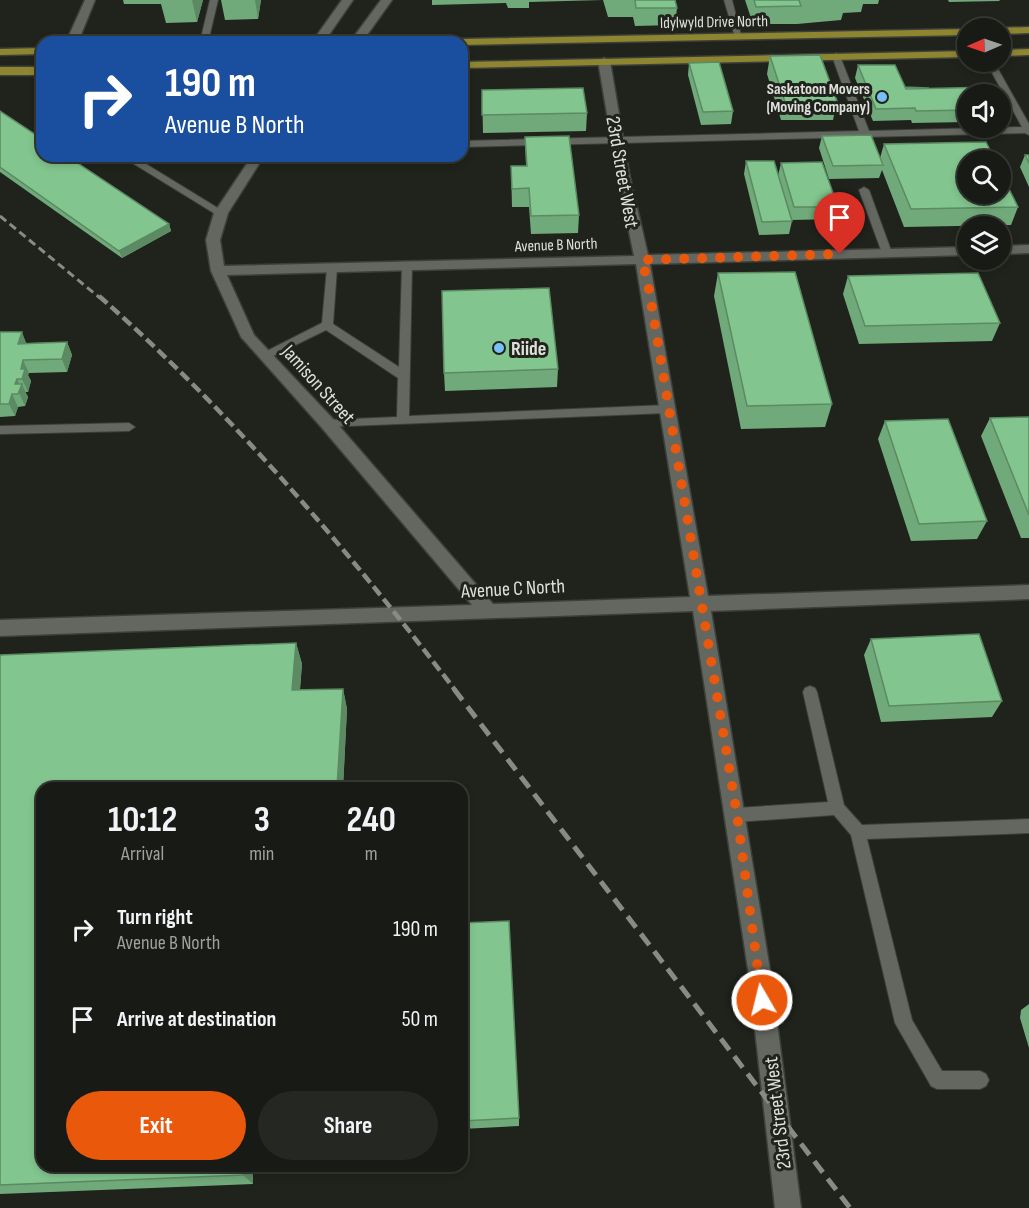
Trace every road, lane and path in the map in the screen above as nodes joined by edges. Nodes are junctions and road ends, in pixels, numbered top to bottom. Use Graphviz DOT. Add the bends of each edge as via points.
graph roads {
  1 [pos="90,0"];
  2 [pos="214,0"];
  3 [pos="348,0"];
  4 [pos="387,0"];
  5 [pos="728,0"];
  6 [pos="1029,30"];
  7 [pos="1011,31"];
  8 [pos="957,32"];
  9 [pos="75,36"];
  10 [pos="205,36"];
  11 [pos="322,36"];
  12 [pos="360,36"];
  13 [pos="739,37"];
  14 [pos="468,42"];
  15 [pos="36,51"];
  16 [pos="0,52"];
  17 [pos="1029,52"];
  18 [pos="1011,53"];
  19 [pos="957,54"];
  20 [pos="836,56"];
  21 [pos="604,61"];
  22 [pos="468,65"];
  23 [pos="0,71"];
  24 [pos="36,71"];
  25 [pos="996,72"];
  26 [pos="1028,131"];
  27 [pos="865,134"];
  28 [pos="616,141"];
  29 [pos="468,144"];
  30 [pos="136,162"];
  31 [pos="254,162"];
  32 [pos="864,190"];
  33 [pos="221,213"];
  34 [pos="1029,249"];
  35 [pos="1011,250"];
  36 [pos="957,251"];
  37 [pos="887,253"];
  38 [pos="642,260"];
  39 [pos="407,266"];
  40 [pos="332,268"];
  41 [pos="218,271"];
  42 [pos="327,325"];
  43 [pos="265,355"];
  44 [pos="404,376"];
  45 [pos="667,409"];
  46 [pos="403,421"];
  47 [pos="328,424"];
  48 [pos="129,427"];
  49 [pos="0,430"];
  50 [pos="1029,592"];
  51 [pos="700,603"];
  52 [pos="488,611"];
  53 [pos="0,628"];
  54 [pos="810,692"];
  55 [pos="837,808"];
  56 [pos="737,815"];
  57 [pos="1029,826"];
  58 [pos="858,832"];
  59 [pos="980,1080"];
  60 [pos="788,1208"];
  1 -- 9 [label="street"];
  2 -- 10 [label="lane"];
  3 -- 11 [label="street"];
  4 -- 12 [label="street"];
  5 -- 13 [label="lane"];
  6 -- 7 [label="main road"];
  8 -- 13 [label="main road, Idylwyld Drive North"];
  13 -- 14 [label="main road, Idylwyld Drive North"];
  15 -- 16 [label="main road"];
  17 -- 18 [label="main road"];
  19 -- 20 [label="main road, Idylwyld Drive North"];
  20 -- 21 [label="main road, Idylwyld Drive North"];
  20 -- 27 [label="lane"];
  21 -- 22 [label="main road, Idylwyld Drive North"];
  21 -- 28 [label="street, 23rd Street West"];
  23 -- 24 [label="main road"];
  25 -- 26 [label="lane"];
  26 -- 27 [label="lane"];
  27 -- 28 [label="lane"];
  28 -- 29 [label="lane"];
  28 -- 38 [label="street, 23rd Street West"];
  30 -- 33 [label="lane"];
  31 -- 33 [label="street, Jamison Street"];
  32 -- 37 [label="lane"];
  33 -- 41 [label="street, Jamison Street" via="213,240"];
  34 -- 35 [label="street"];
  36 -- 37 [label="street, Avenue B North"];
  37 -- 38 [label="street, Avenue B North"];
  38 -- 39 [label="street, Avenue B North"];
  38 -- 45 [label="street, 23rd Street West"];
  39 -- 40 [label="street, Avenue B North"];
  39 -- 44 [label="lane"];
  40 -- 41 [label="street, Avenue B North"];
  40 -- 42 [label="lane"];
  41 -- 43 [label="street, Jamison Street" via="248,337"];
  42 -- 43 [label="lane"];
  42 -- 44 [label="lane"];
  43 -- 47 [label="street, Jamison Street"];
  44 -- 46 [label="lane"];
  45 -- 46 [label="lane"];
  45 -- 51 [label="street, 23rd Street West"];
  46 -- 47 [label="lane"];
  47 -- 52 [label="street, Jamison Street"];
  48 -- 49 [label="lane"];
  50 -- 51 [label="street, Avenue C North"];
  51 -- 52 [label="street, Avenue C North"];
  51 -- 56 [label="street, 23rd Street West"];
  52 -- 53 [label="street, Avenue C North"];
  54 -- 55 [label="lane"];
  55 -- 56 [label="lane"];
  55 -- 58 [label="lane"];
  56 -- 60 [label="street, 23rd Street West"];
  57 -- 58 [label="lane"];
  58 -- 59 [label="lane" via="904,1023 937,1080"];
}
